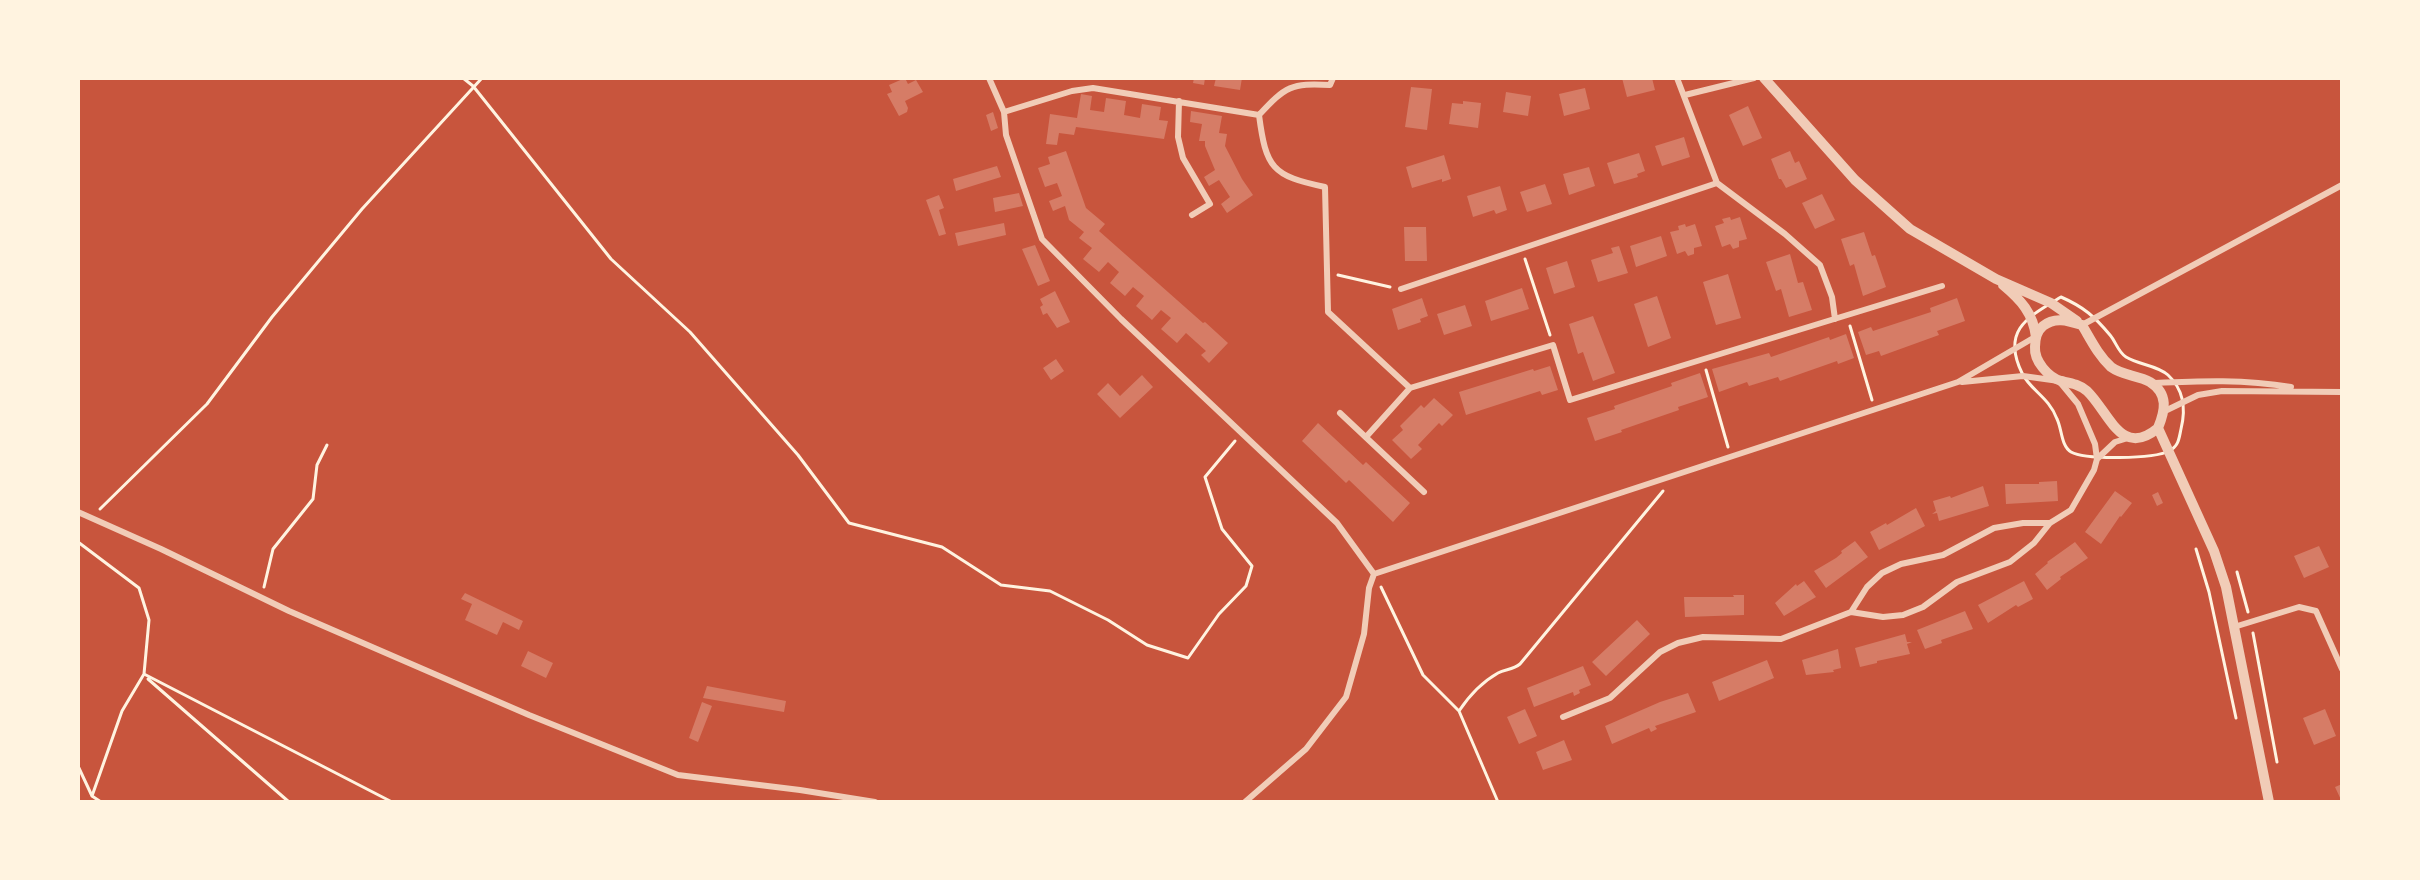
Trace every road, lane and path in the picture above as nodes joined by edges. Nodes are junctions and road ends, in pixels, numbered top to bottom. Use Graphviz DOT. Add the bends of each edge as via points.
graph roads {
  1 [pos="463,78"];
  2 [pos="482,78"];
  3 [pos="989,78"];
  4 [pos="1333,78"];
  5 [pos="1677,78"];
  6 [pos="1754,78"];
  7 [pos="1764,78"];
  8 [pos="473,86"];
  9 [pos="1685,95"];
  10 [pos="1179,101"];
  11 [pos="1004,112"];
  12 [pos="1259,115"];
  13 [pos="1717,183"];
  14 [pos="2342,185"];
  15 [pos="1192,215"];
  16 [pos="1522,249"];
  17 [pos="1327,272"];
  18 [pos="1996,279"];
  19 [pos="1942,286"];
  20 [pos="1401,289"];
  21 [pos="1847,315"];
  22 [pos="1835,319"];
  23 [pos="2082,325"];
  24 [pos="2036,337"];
  25 [pos="1553,345"];
  26 [pos="1703,360"];
  27 [pos="2059,381"];
  28 [pos="1958,382"];
  29 [pos="2151,383"];
  30 [pos="1410,388"];
  31 [pos="2306,390"];
  32 [pos="2342,392"];
  33 [pos="1875,409"];
  34 [pos="2165,411"];
  35 [pos="1340,413"];
  36 [pos="2158,428"];
  37 [pos="1242,433"];
  38 [pos="1366,437"];
  39 [pos="2129,438"];
  40 [pos="327,445"];
  41 [pos="2154,455"];
  42 [pos="1731,457"];
  43 [pos="2097,459"];
  44 [pos="2158,465"];
  45 [pos="1677,475"];
  46 [pos="1424,492"];
  47 [pos="78,512"];
  48 [pos="90,518"];
  49 [pos="2050,523"];
  50 [pos="78,542"];
  51 [pos="2196,547"];
  52 [pos="1374,574"];
  53 [pos="261,598"];
  54 [pos="1851,612"];
  55 [pos="2234,627"];
  56 [pos="2342,669"];
  57 [pos="144,674"];
  58 [pos="1459,711"];
  59 [pos="1563,717"];
  60 [pos="2237,720"];
  61 [pos="78,766"];
  62 [pos="92,796"];
  63 [pos="101,802"];
  64 [pos="289,802"];
  65 [pos="392,802"];
  66 [pos="876,802"];
  67 [pos="1245,802"];
  68 [pos="1498,802"];
  69 [pos="2269,802"];
  1 -- 8 [label="path"];
  2 -- 8 [label="path"];
  3 -- 11 [label="street"];
  4 -- 12 [label="street" via="1330,85 1286,88"];
  5 -- 9 [label="street"];
  6 -- 9 [label="street"];
  7 -- 18 [label="street" via="1855,180 1910,229"];
  8 -- 37 [label="path" via="611,259 690,332 798,455 849,523 942,547 1001,585 1050,591 1148,645 1188,658 1219,614 1246,586 1252,566 1222,529 1205,477"];
  8 -- 48 [label="path" via="362,209 272,317 207,405"];
  9 -- 13 [label="street"];
  10 -- 11 [label="street" via="1094,88"];
  10 -- 12 [label="street"];
  10 -- 15 [label="street" via="1178,137 1183,158 1210,204"];
  11 -- 37 [label="street" via="1006,135 1042,239 1120,319"];
  12 -- 17 [label="street" via="1273,167 1296,181 1325,187"];
  13 -- 16 [label="street"];
  13 -- 22 [label="street" via="1821,265"];
  14 -- 23 [label="street"];
  16 -- 20 [label="street"];
  16 -- 25 [label="path"];
  17 -- 20 [label="path"];
  17 -- 30 [label="street" via="1328,312"];
  18 -- 23 [label="street" via="2051,303"];
  18 -- 24 [label="street" via="2032,317"];
  19 -- 21 [label="street"];
  21 -- 22 [label="street"];
  21 -- 33 [label="path"];
  22 -- 26 [label="street"];
  23 -- 24 [label="street" via="2063,319 2043,326"];
  23 -- 29 [label="street" via="2112,367"];
  24 -- 27 [label="street" via="2034,350 2040,365"];
  24 -- 28 [label="street"];
  25 -- 26 [label="street" via="1570,400"];
  25 -- 30 [label="street"];
  26 -- 42 [label="path"];
  27 -- 28 [label="street" via="2023,376"];
  27 -- 39 [label="street" via="2086,389 2116,430"];
  27 -- 43 [label="street" via="2078,404 2095,444"];
  28 -- 33 [label="street"];
  29 -- 31 [label="street" via="2247,381"];
  29 -- 34 [label="street" via="2163,397"];
  30 -- 38 [label="street"];
  31 -- 32 [label="street"];
  31 -- 34 [label="street" via="2222,391 2198,395"];
  33 -- 42 [label="street"];
  34 -- 36 [label="street"];
  35 -- 38 [label="street"];
  36 -- 39 [label="street" via="2147,437"];
  36 -- 55 [label="street" via="2214,551"];
  37 -- 52 [label="street" via="1337,523"];
  38 -- 46 [label="street"];
  39 -- 43 [label="street" via="2115,442"];
  40 -- 53 [label="path" via="317,465 313,499 273,549"];
  41 -- 44 [label="path"];
  42 -- 45 [label="street"];
  43 -- 49 [label="street" via="2071,510"];
  45 -- 52 [label="street"];
  45 -- 58 [label="path" via="1520,664 1486,681"];
  47 -- 48 [label="street"];
  48 -- 53 [label="street"];
  49 -- 54 [label="street" via="1994,528 1943,555 1901,564 1882,573 1867,587"];
  49 -- 54 [label="street" via="2034,543 2010,562 1957,582 1923,607 1903,615 1882,617"];
  50 -- 57 [label="path" via="139,588 149,620"];
  51 -- 60 [label="path"];
  52 -- 58 [label="path" via="1423,675"];
  52 -- 67 [label="street" via="1364,634 1346,697 1306,749"];
  53 -- 66 [label="street" via="678,775"];
  54 -- 59 [label="street" via="1781,639 1703,637 1678,643 1660,652 1610,698"];
  55 -- 56 [label="street" via="2300,607 2316,610"];
  55 -- 69 [label="street"];
  57 -- 62 [label="path" via="122,711"];
  57 -- 64 [label="path"];
  57 -- 65 [label="path"];
  58 -- 68 [label="path"];
  61 -- 62 [label="path"];
  62 -- 63 [label="path"];
}
